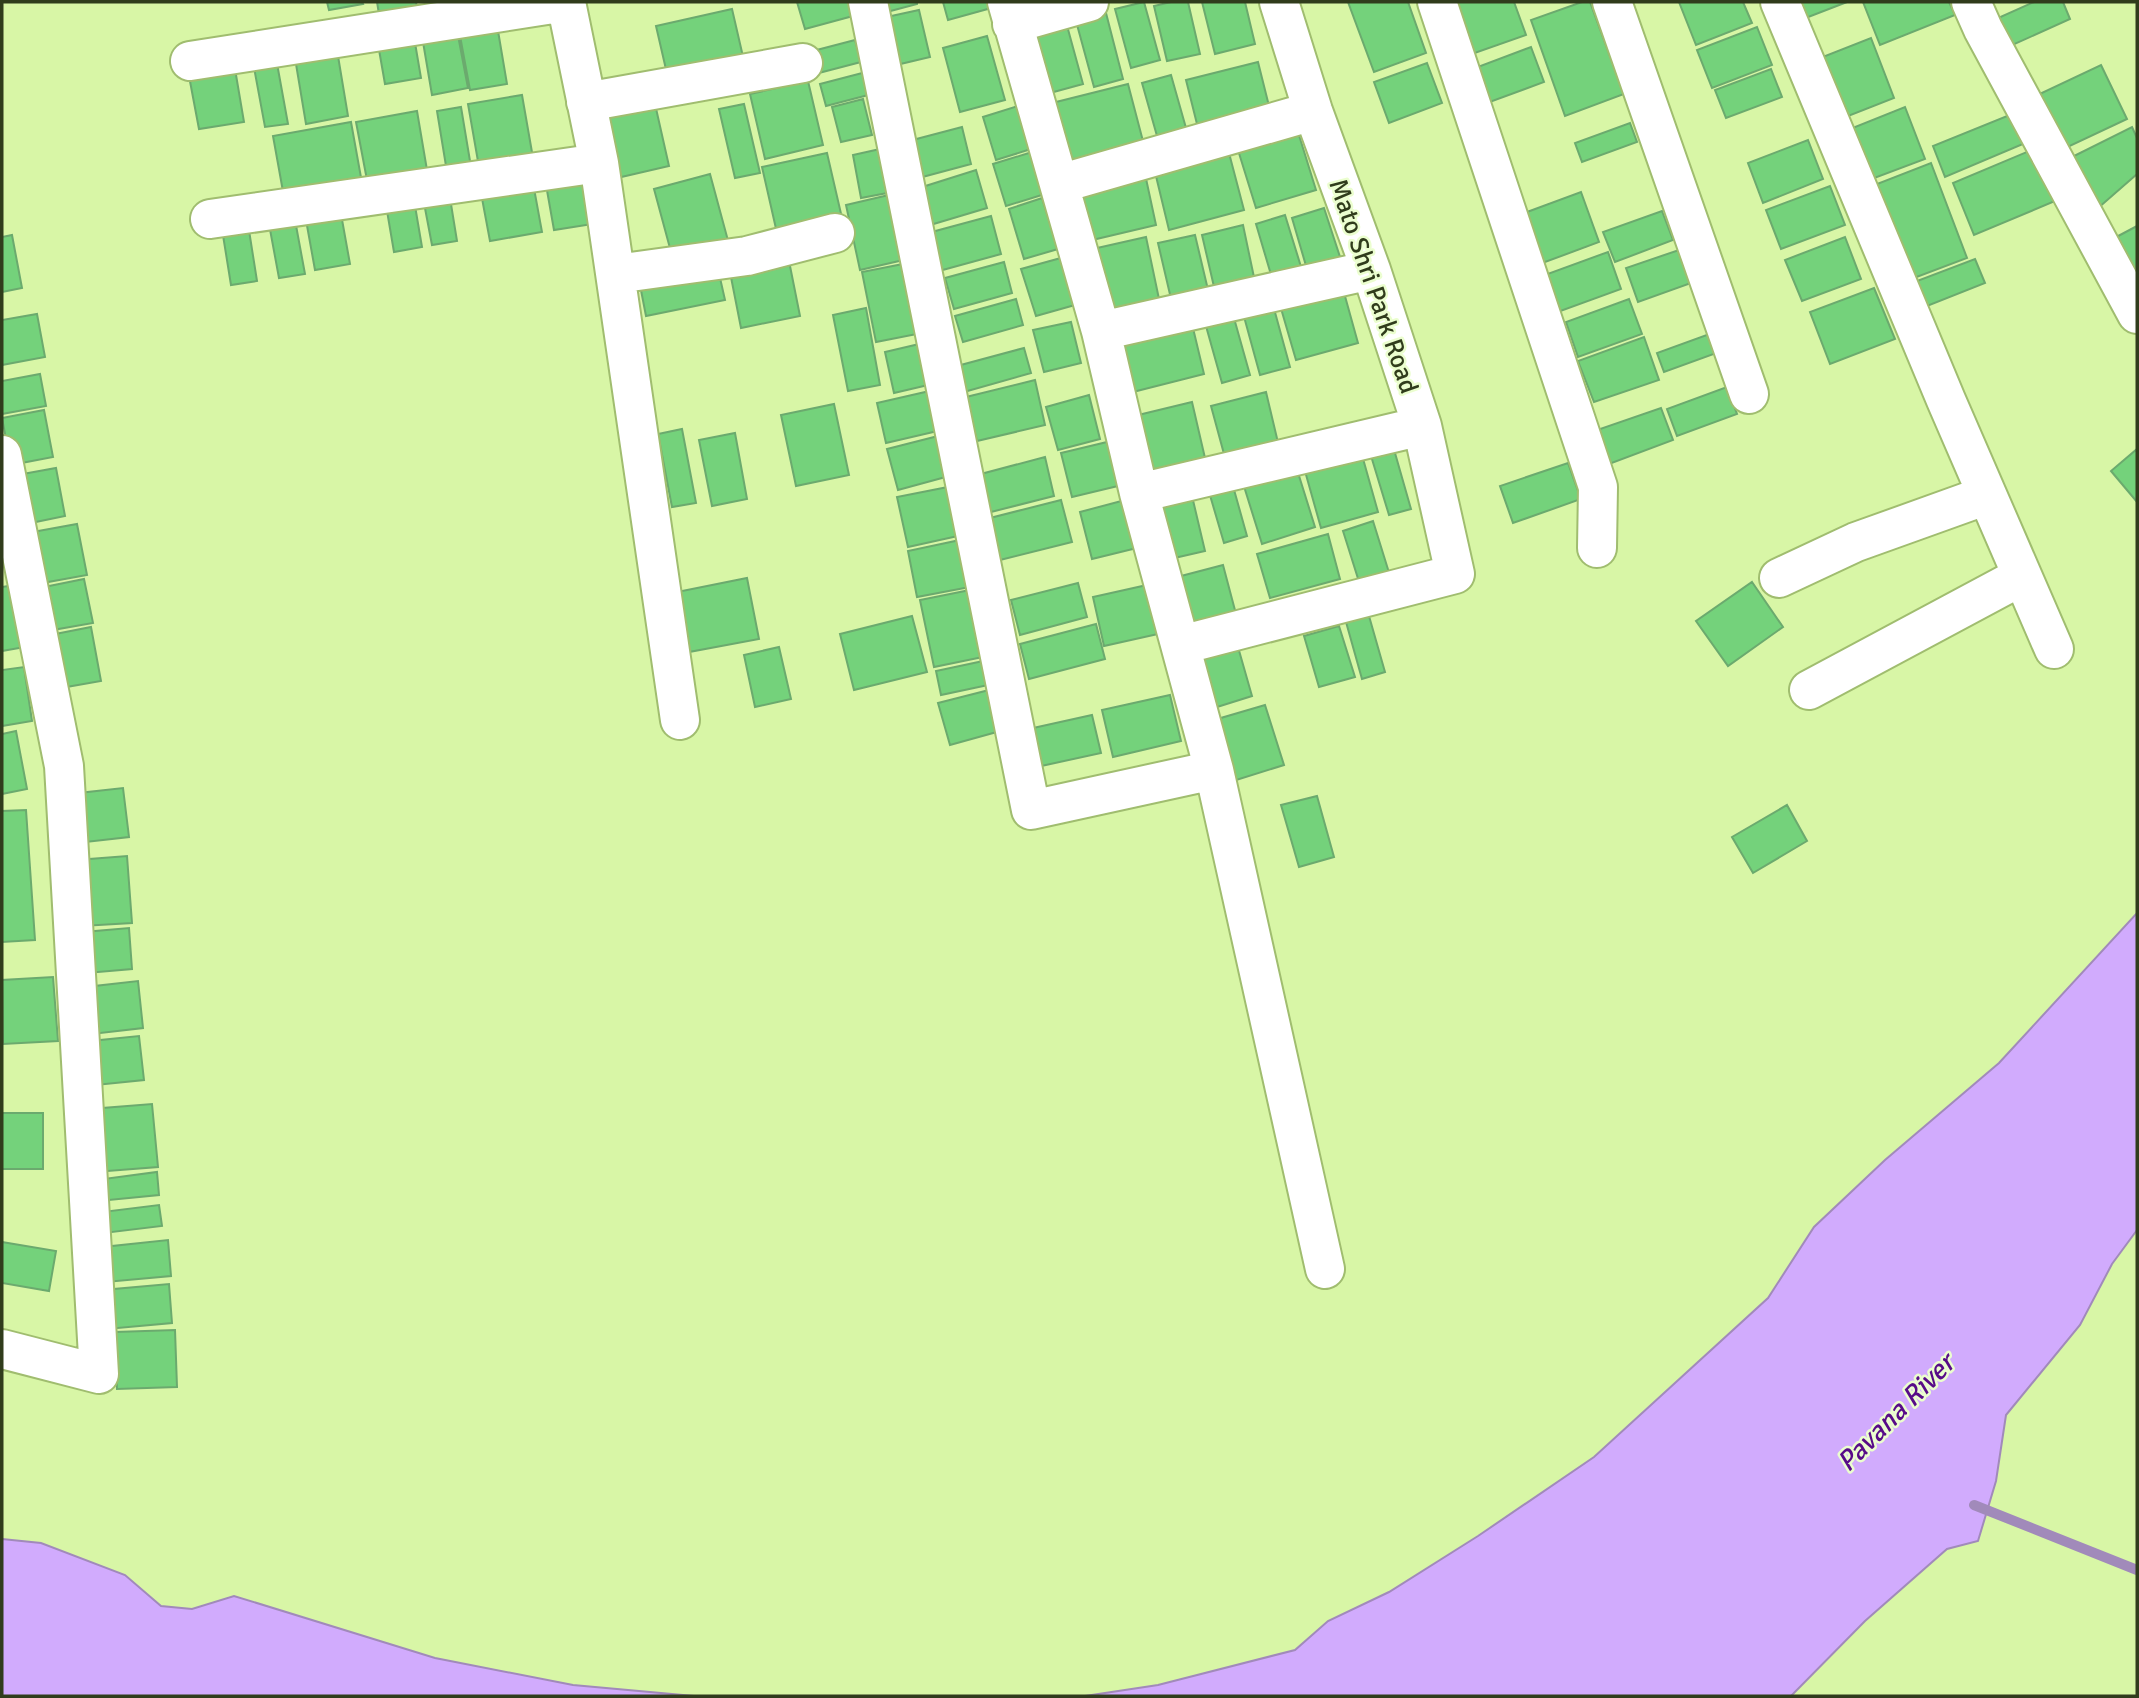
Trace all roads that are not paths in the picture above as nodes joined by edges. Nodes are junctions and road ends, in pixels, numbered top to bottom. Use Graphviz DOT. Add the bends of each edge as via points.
graph roads {
  1 [pos="566,2"];
  2 [pos="868,2"];
  3 [pos="1089,2"];
  4 [pos="1279,2"];
  5 [pos="1437,2"];
  6 [pos="1612,2"];
  7 [pos="1780,2"];
  8 [pos="1971,2"];
  9 [pos="1009,13"];
  10 [pos="190,61"];
  11 [pos="803,63"];
  12 [pos="586,102"];
  13 [pos="1313,111"];
  14 [pos="598,163"];
  15 [pos="1059,184"];
  16 [pos="211,219"];
  17 [pos="835,233"];
  18 [pos="1371,270"];
  19 [pos="616,274"];
  20 [pos="2137,314"];
  21 [pos="1101,331"];
  22 [pos="1749,394"];
  23 [pos="1422,426"];
  24 [pos="2,455"];
  25 [pos="1139,493"];
  26 [pos="1987,495"];
  27 [pos="1597,548"];
  28 [pos="2022,576"];
  29 [pos="1779,578"];
  30 [pos="1181,645"];
  31 [pos="2054,649"];
  32 [pos="1809,690"];
  33 [pos="680,720"];
  34 [pos="1214,770"];
  35 [pos="1325,1269"];
  36 [pos="2,1349"];
  1 -- 10 [label="street"];
  1 -- 12 [label="street"];
  2 -- 34 [label="street" via="1031,810"];
  3 -- 9 [label="street"];
  4 -- 13 [label="street, Mato Shri Park Road"];
  5 -- 27 [label="street" via="1598,487"];
  6 -- 22 [label="street"];
  7 -- 26 [label="street"];
  8 -- 20 [label="street"];
  9 -- 15 [label="street"];
  11 -- 12 [label="street"];
  12 -- 14 [label="street"];
  13 -- 15 [label="street"];
  13 -- 18 [label="street, Mato Shri Park Road"];
  14 -- 16 [label="street"];
  14 -- 19 [label="street"];
  15 -- 21 [label="street"];
  17 -- 19 [label="street" via="747,256"];
  18 -- 21 [label="street"];
  18 -- 23 [label="street, Mato Shri Park Road"];
  19 -- 33 [label="street"];
  21 -- 25 [label="street"];
  23 -- 25 [label="street"];
  23 -- 30 [label="street, Mato Shri Park Road" via="1455,574"];
  24 -- 36 [label="street" via="64,766 99,1374"];
  25 -- 30 [label="street"];
  26 -- 28 [label="street"];
  26 -- 29 [label="street" via="1856,542"];
  28 -- 31 [label="street"];
  28 -- 32 [label="street"];
  30 -- 34 [label="street"];
  34 -- 35 [label="street"];
}
